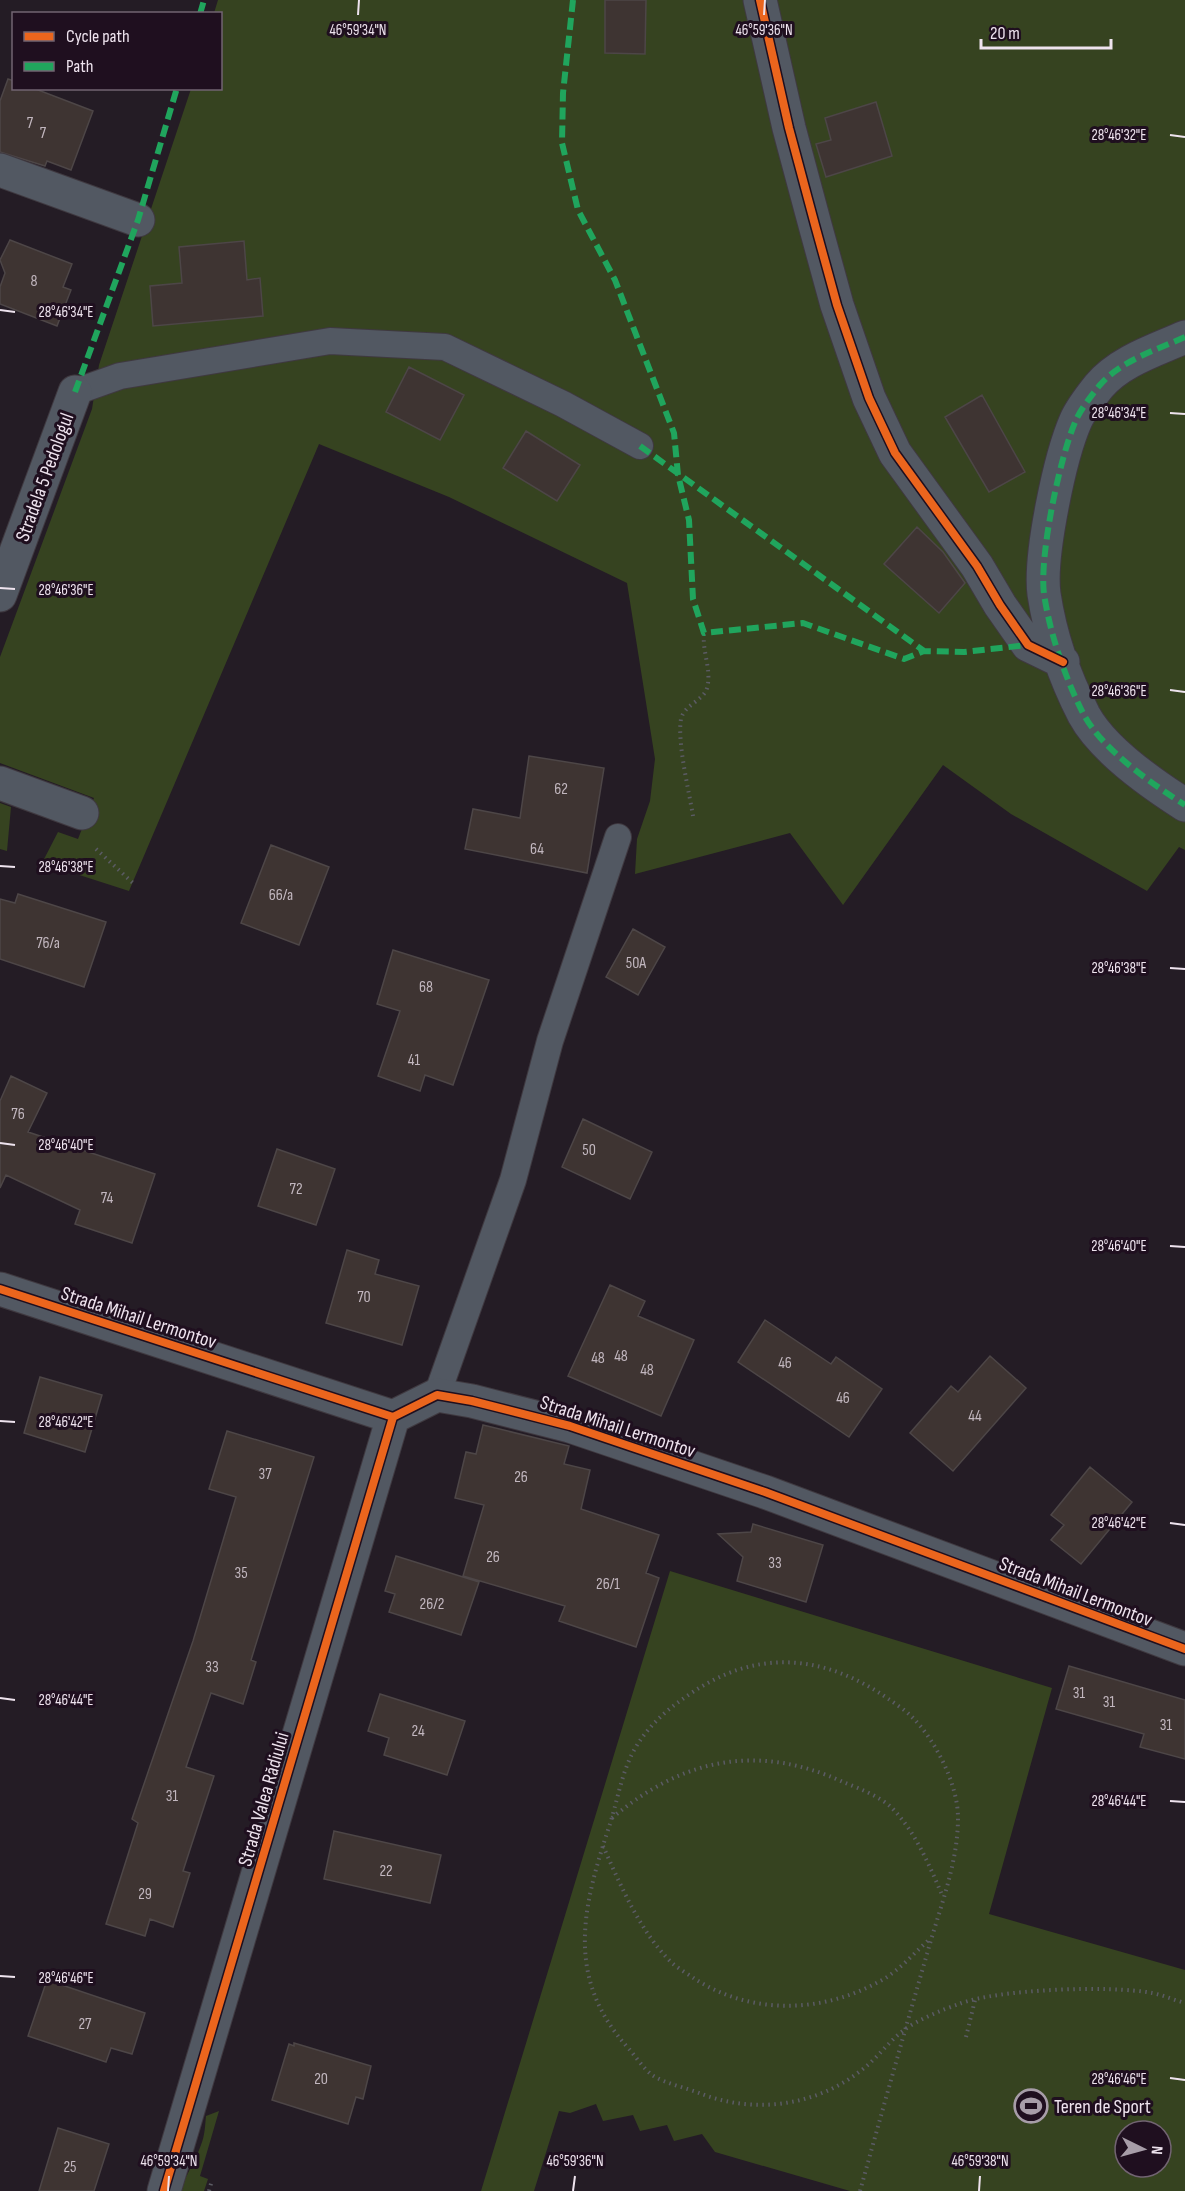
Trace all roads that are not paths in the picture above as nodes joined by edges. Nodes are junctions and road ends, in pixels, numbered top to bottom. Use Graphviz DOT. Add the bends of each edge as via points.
graph roads {
  1 [pos="760,0"];
  2 [pos="0,170"];
  3 [pos="138,220"];
  4 [pos="1185,337"];
  5 [pos="75,392"];
  6 [pos="640,446"];
  7 [pos="0,595"];
  8 [pos="1063,662"];
  9 [pos="0,783"];
  10 [pos="1185,805"];
  11 [pos="82,813"];
  12 [pos="618,837"];
  13 [pos="0,1289"];
  14 [pos="437,1395"];
  15 [pos="393,1417"];
  16 [pos="1185,1649"];
  17 [pos="164,2191"];
  1 -- 8 [label="street" via="809,203 837,305 869,398 895,453 977,566 1028,645"];
  2 -- 3 [label="street"];
  4 -- 8 [label="street" via="1123,366 1100,385 1076,420 1048,525 1044,592"];
  5 -- 6 [label="lane" via="120,376 330,341 445,347"];
  5 -- 7 [label="street, Stradela 5 Pedologul"];
  8 -- 10 [label="street" via="1085,716 1100,734 1148,781"];
  9 -- 11 [label="street"];
  12 -- 14 [label="lane" via="550,1041 513,1180"];
  13 -- 15 [label="street, Strada Mihail Lermontov"];
  14 -- 15 [label="street"];
  14 -- 16 [label="street, Strada Mihail Lermontov" via="570,1426 765,1492"];
  15 -- 17 [label="street, Strada Valea Rădiului"];
}
